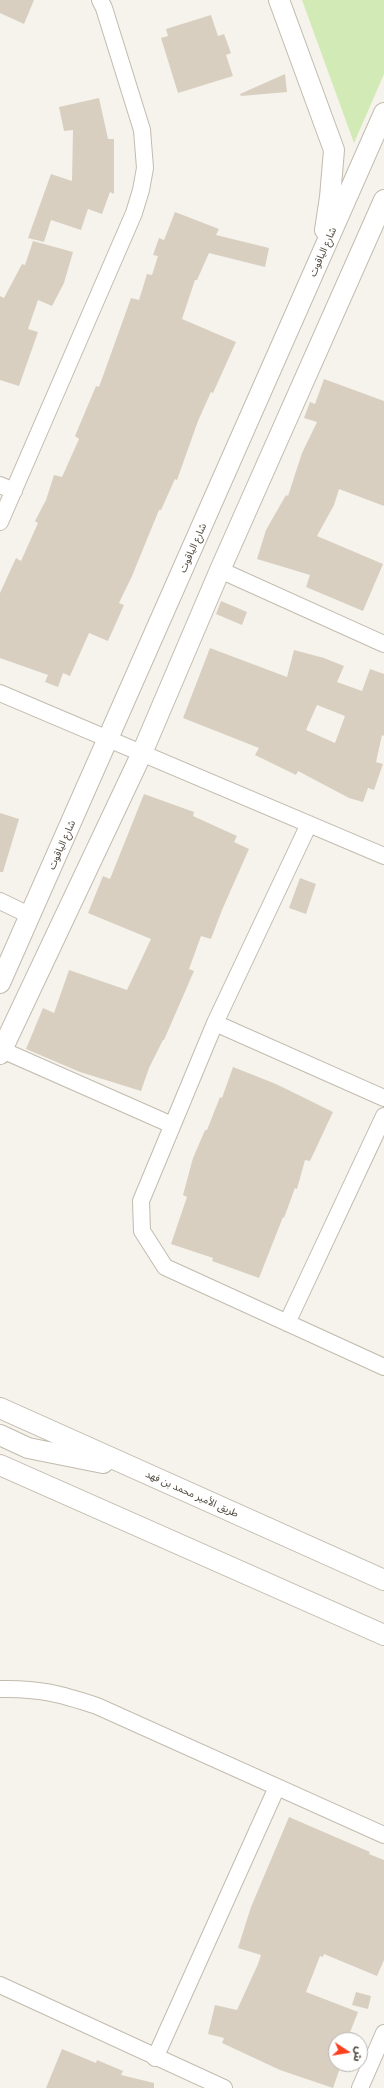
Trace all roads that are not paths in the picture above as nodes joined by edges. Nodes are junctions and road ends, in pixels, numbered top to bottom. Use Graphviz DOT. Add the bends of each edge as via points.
graph roads {
  1 [pos="100,0"];
  2 [pos="279,0"];
  3 [pos="384,113"];
  4 [pos="384,200"];
  5 [pos="320,258"];
  6 [pos="7,488"];
  7 [pos="0,522"];
  8 [pos="220,570"];
  9 [pos="384,644"];
  10 [pos="0,693"];
  11 [pos="108,740"];
  12 [pos="142,753"];
  13 [pos="309,824"];
  14 [pos="384,856"];
  15 [pos="0,901"];
  16 [pos="31,916"];
  17 [pos="0,983"];
  18 [pos="215,1023"];
  19 [pos="1,1052"];
  20 [pos="384,1098"];
  21 [pos="384,1116"];
  22 [pos="172,1125"];
  23 [pos="287,1322"];
  24 [pos="384,1367"];
  25 [pos="3,1408"];
  26 [pos="0,1435"];
  27 [pos="0,1465"];
  28 [pos="138,1470"];
  29 [pos="384,1580"];
  30 [pos="384,1635"];
  31 [pos="0,1689"];
  32 [pos="277,1787"];
  33 [pos="384,1835"];
  34 [pos="0,1985"];
  35 [pos="384,2033"];
  36 [pos="155,2058"];
  37 [pos="224,2088"];
  38 [pos="360,2088"];
  1 -- 6 [label="street" via="142,130 145,168 141,190 134,213"];
  2 -- 5 [label="street" via="334,150 330,198"];
  3 -- 5 [label="street, شارع الياقوت"];
  4 -- 8 [label="street"];
  5 -- 11 [label="street, شارع الياقوت"];
  6 -- 7 [label="street"];
  8 -- 9 [label="street"];
  8 -- 12 [label="street"];
  10 -- 11 [label="street"];
  11 -- 12 [label="street"];
  11 -- 16 [label="street, شارع الياقوت"];
  12 -- 13 [label="street"];
  12 -- 19 [label="street"];
  13 -- 14 [label="street"];
  13 -- 18 [label="street"];
  15 -- 16 [label="street"];
  16 -- 17 [label="street, شارع الياقوت"];
  18 -- 20 [label="street"];
  18 -- 22 [label="street"];
  19 -- 22 [label="street"];
  21 -- 23 [label="street"];
  22 -- 23 [label="street" via="141,1201 142,1231 165,1267"];
  23 -- 24 [label="street"];
  25 -- 28 [label="street, طريق الأمير محمد بن فهد"];
  26 -- 28 [label="street" via="28,1448"];
  27 -- 30 [label="street"];
  28 -- 29 [label="street, طريق الأمير محمد بن فهد"];
  31 -- 32 [label="street" via="24,1688 57,1693 97,1706"];
  32 -- 33 [label="street"];
  32 -- 36 [label="street"];
  34 -- 36 [label="street"];
  35 -- 38 [label="street"];
  36 -- 37 [label="street"];
}
